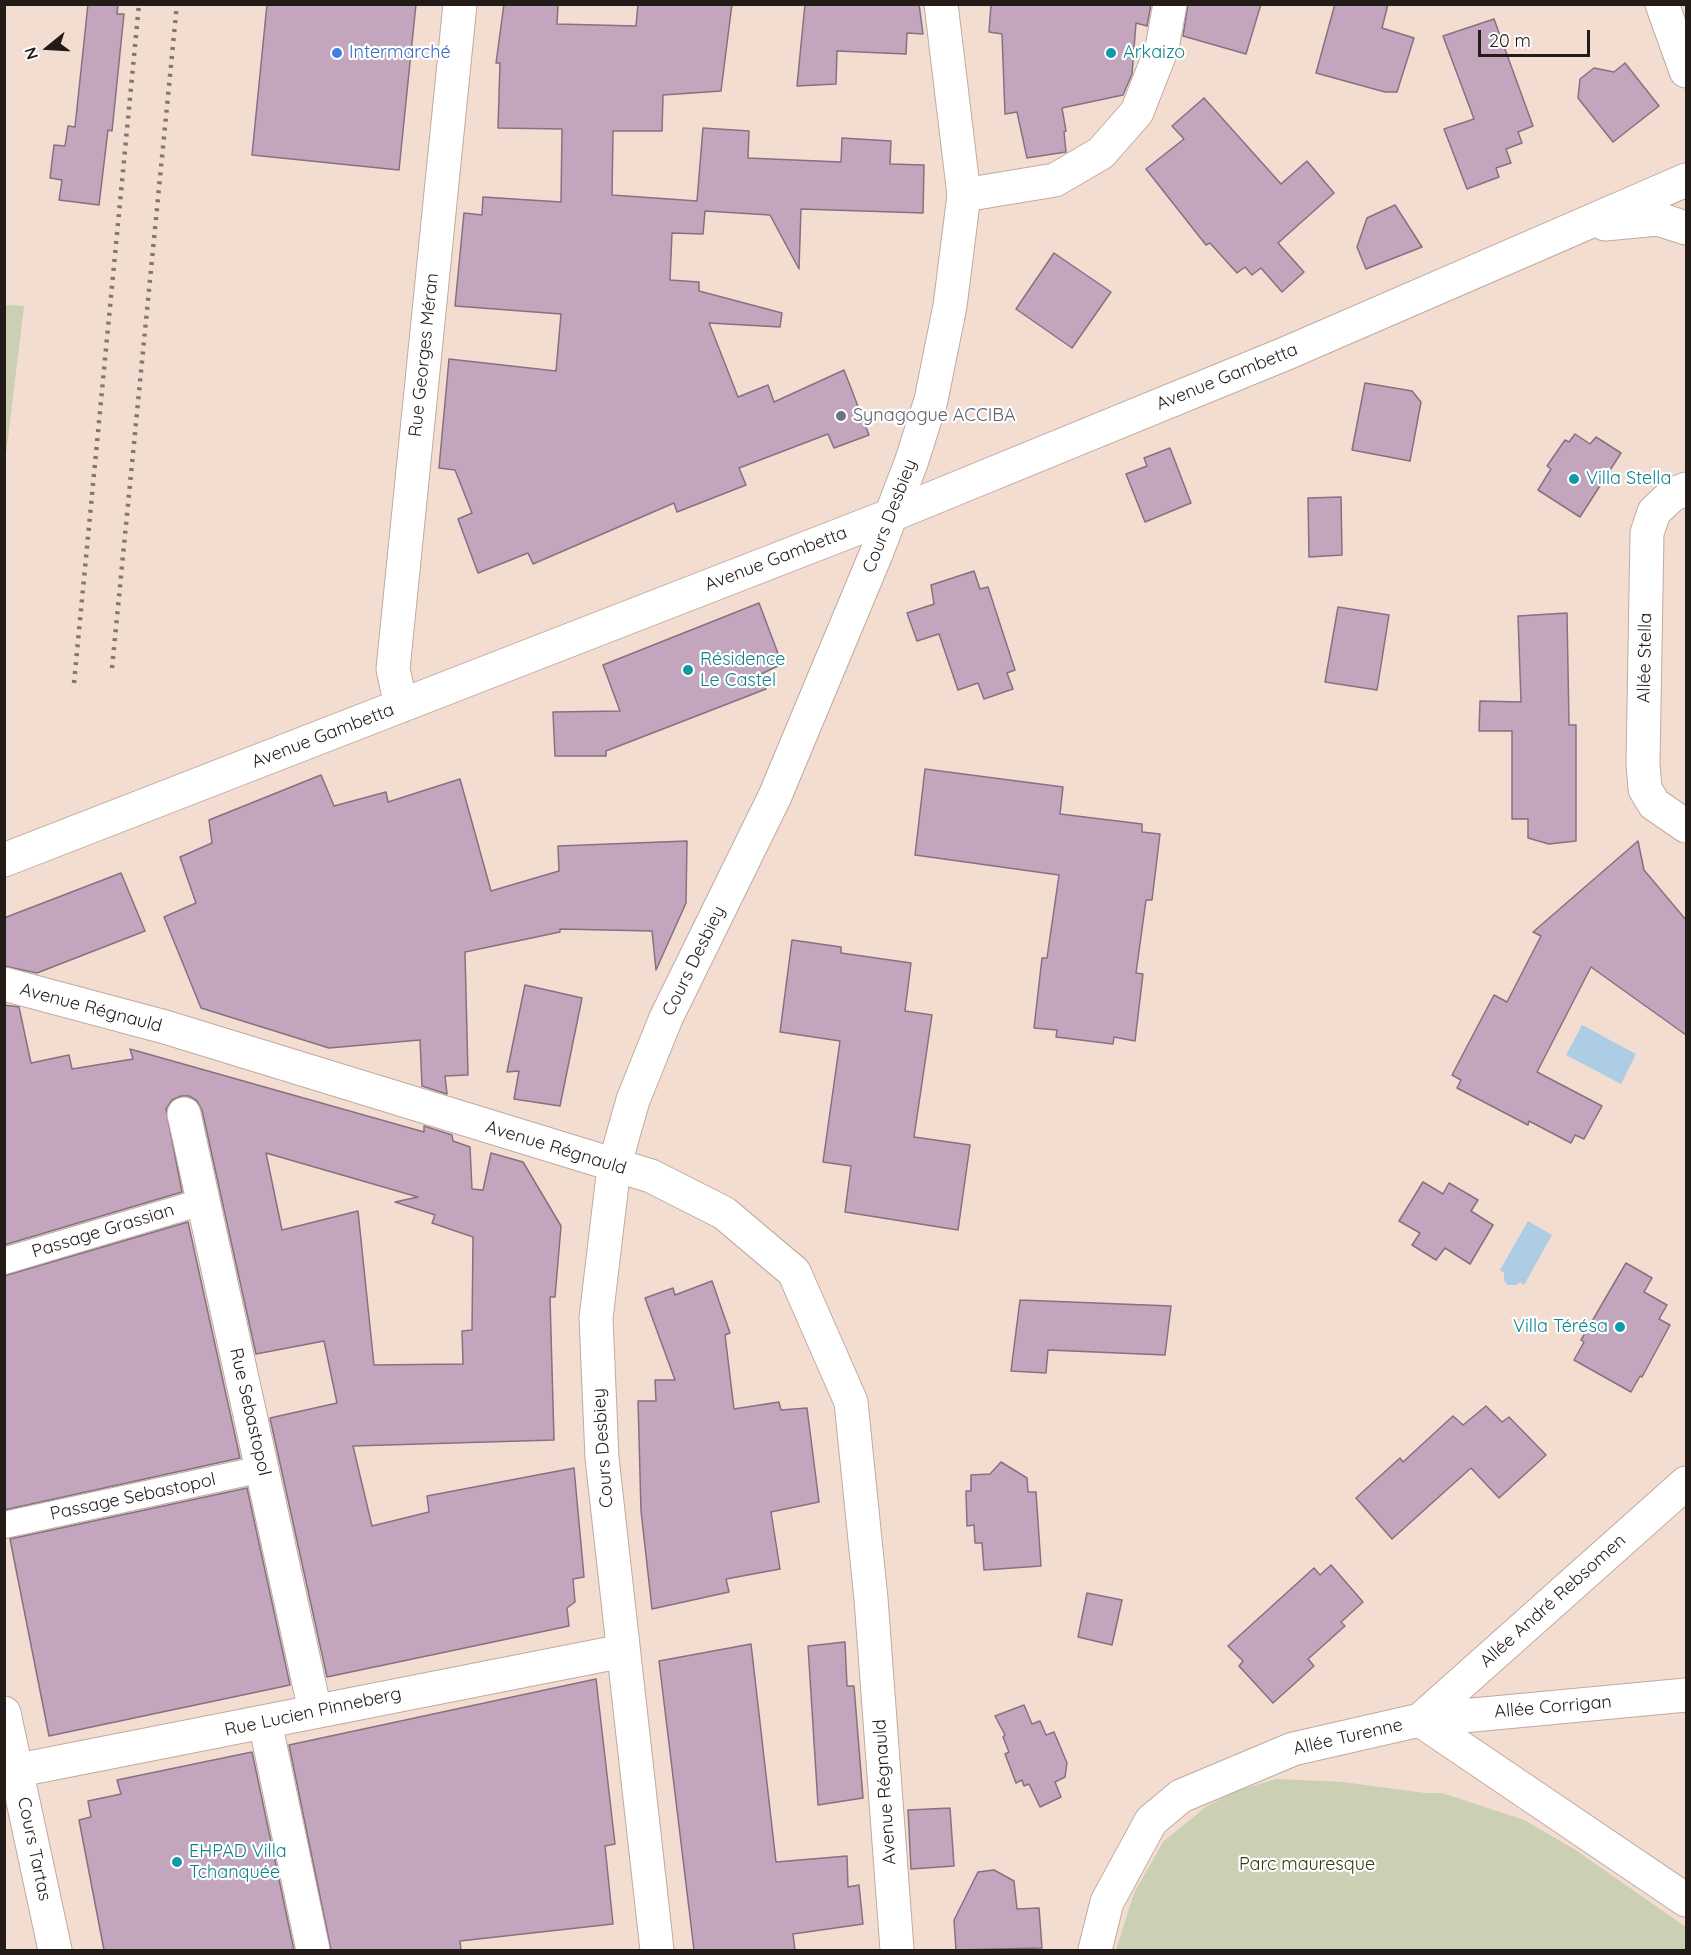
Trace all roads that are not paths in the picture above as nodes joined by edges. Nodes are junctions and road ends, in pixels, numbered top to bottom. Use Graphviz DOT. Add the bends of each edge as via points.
graph roads {
  1 [pos="460,4"];
  2 [pos="941,4"];
  3 [pos="1170,4"];
  4 [pos="1662,4"];
  5 [pos="1686,71"];
  6 [pos="1686,180"];
  7 [pos="964,195"];
  8 [pos="1574,227"];
  9 [pos="1686,228"];
  10 [pos="1686,489"];
  11 [pos="889,516"];
  12 [pos="401,706"];
  13 [pos="1686,826"];
  14 [pos="4,860"];
  15 [pos="4,984"];
  16 [pos="184,1114"];
  17 [pos="614,1167"];
  18 [pos="202,1202"];
  19 [pos="4,1261"];
  20 [pos="262,1469"];
  21 [pos="1686,1483"];
  22 [pos="4,1525"];
  23 [pos="622,1651"];
  24 [pos="1686,1695"];
  25 [pos="315,1711"];
  26 [pos="4,1713"];
  27 [pos="1420,1720"];
  28 [pos="265,1722"];
  29 [pos="11,1772"];
  30 [pos="1686,1900"];
  31 [pos="55,1950"];
  32 [pos="313,1950"];
  33 [pos="657,1950"];
  34 [pos="897,1950"];
  35 [pos="1095,1950"];
  1 -- 12 [label="street, Rue Georges Méran" via="393,669"];
  2 -- 7 [label="street, Cours Desbiey"];
  3 -- 7 [label="street" via="1162,48 1137,112 1101,153 1055,180"];
  4 -- 5 [label="street"];
  6 -- 8 [label="street, Avenue Gambetta"];
  7 -- 11 [label="street, Cours Desbiey" via="950,306 931,400"];
  8 -- 9 [label="street, Avenue Gambetta" via="1658,219"];
  8 -- 11 [label="street, Avenue Gambetta" via="1287,353"];
  10 -- 13 [label="street, Allée Stella" via="1672,495 1654,512 1647,533 1642,764 1645,789 1654,804"];
  11 -- 12 [label="street, Avenue Gambetta"];
  11 -- 17 [label="street, Cours Desbiey" via="775,796 666,1018 633,1100"];
  12 -- 14 [label="street, Avenue Gambetta"];
  15 -- 17 [label="street, Avenue Régnauld" via="176,1031"];
  16 -- 18 [label="street, Rue Sebastopol"];
  17 -- 23 [label="street, Cours Desbiey" via="596,1318 602,1458"];
  17 -- 34 [label="street, Avenue Régnauld" via="651,1176 724,1213 794,1272 851,1402 874,1634"];
  18 -- 19 [label="street, Passage Grassian"];
  18 -- 20 [label="street, Rue Sebastopol"];
  20 -- 22 [label="street, Passage Sebastopol"];
  20 -- 25 [label="street, Rue Sebastopol"];
  21 -- 27 [label="street, Allée André Rebsomen"];
  23 -- 25 [label="street, Rue Lucien Pinneberg"];
  23 -- 33 [label="street, Cours Desbiey"];
  24 -- 27 [label="street, Allée Corrigan"];
  25 -- 28 [label="street, Rue Lucien Pinneberg"];
  26 -- 29 [label="street, Cours Tartas"];
  27 -- 30 [label="street, Allée Turenne"];
  27 -- 35 [label="street, Allée Turenne" via="1293,1749 1181,1796 1151,1821 1107,1902"];
  28 -- 29 [label="street, Rue Lucien Pinneberg"];
  28 -- 32 [label="street"];
  29 -- 31 [label="street, Cours Tartas"];
}
